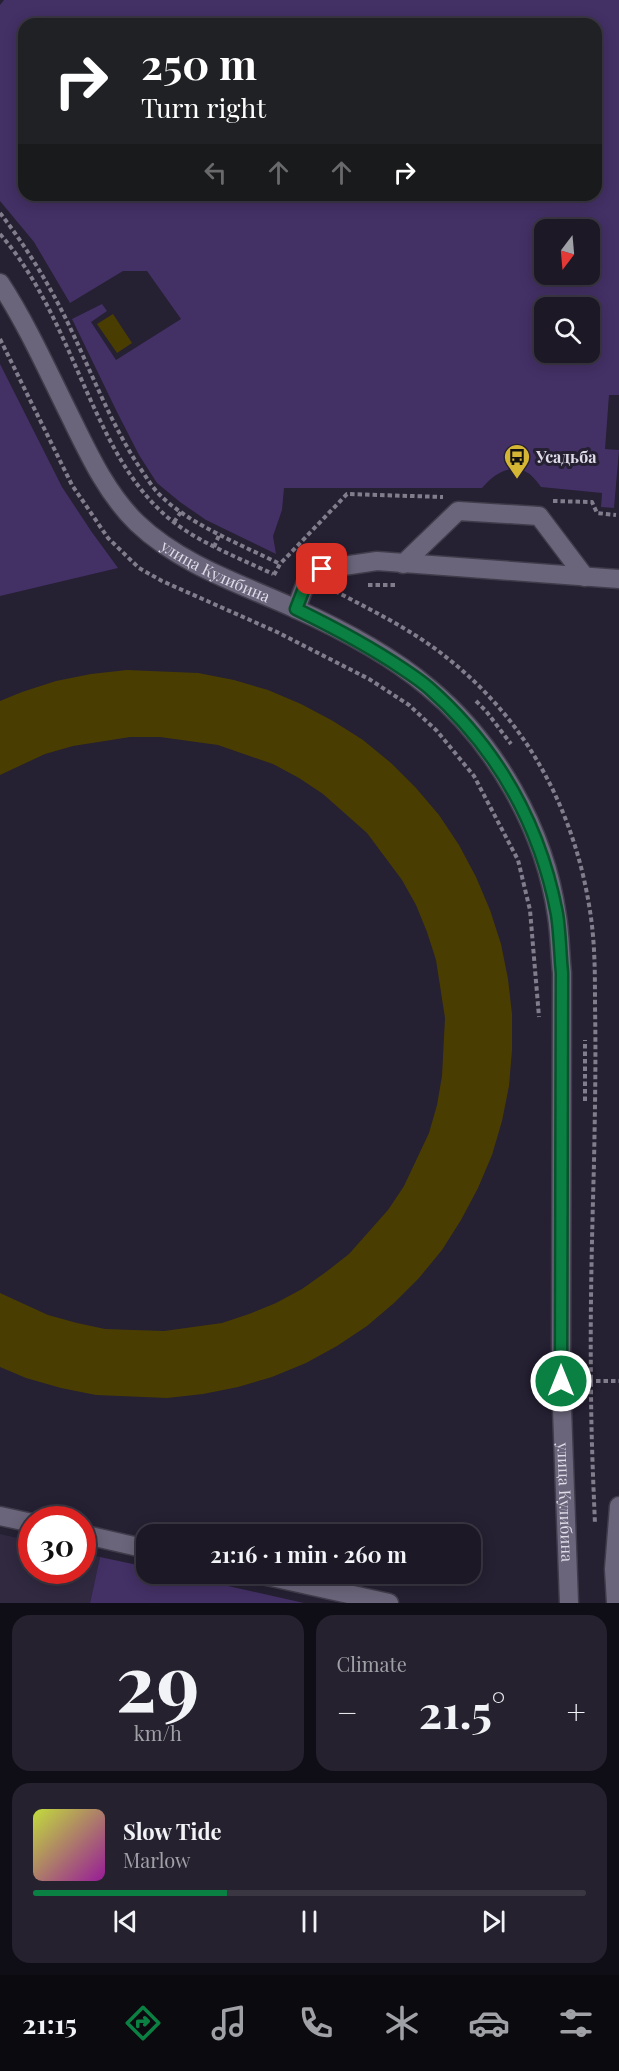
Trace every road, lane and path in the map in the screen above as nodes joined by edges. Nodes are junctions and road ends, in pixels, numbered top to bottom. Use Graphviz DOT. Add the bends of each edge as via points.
graph roads {
  1 [pos="0,213"];
  2 [pos="0,234"];
  3 [pos="0,283"];
  4 [pos="0,339"];
  5 [pos="181,512"];
  6 [pos="174,522"];
  7 [pos="220,534"];
  8 [pos="214,546"];
  9 [pos="280,564"];
  10 [pos="403,564"];
  11 [pos="585,577"];
  12 [pos="619,579"];
  13 [pos="303,589"];
  14 [pos="296,609"];
  15 [pos="472,697"];
  16 [pos="514,749"];
  17 [pos="540,1024"];
  18 [pos="585,1029"];
  19 [pos="585,1111"];
  20 [pos="583,1370"];
  21 [pos="619,1381"];
  22 [pos="619,1506"];
  23 [pos="1,1518"];
  24 [pos="18,1521"];
  25 [pos="96,1537"];
  26 [pos="136,1546"];
  27 [pos="303,1584"];
  28 [pos="389,1603"];
  29 [pos="568,1603"];
  30 [pos="616,1603"];
  1 -- 5 [label="path" via="65,316 130,453 161,497"];
  2 -- 6 [label="path" via="39,290 110,443 128,473"];
  3 -- 14 [label="street, улица Кулибина" via="19,312 84,446 123,508 140,526 205,569"];
  4 -- 17 [label="path" via="72,485 108,538 139,568 369,679 409,705 437,731 474,776 518,860 530,910"];
  5 -- 6 [label="path"];
  5 -- 7 [label="path"];
  6 -- 8 [label="path"];
  7 -- 8 [label="path"];
  7 -- 9 [label="path"];
  8 -- 13 [label="path"];
  10 -- 11 [label="street"];
  10 -- 11 [label="street" via="458,511 539,516"];
  10 -- 13 [label="street" via="377,561 322,569 308,578"];
  11 -- 12 [label="street"];
  13 -- 14 [label="street"];
  14 -- 29 [label="street, улица Кулибина" via="385,657 428,687 461,718 512,786 547,870 557,915 562,973 561,1381"];
  15 -- 16 [label="path"];
  18 -- 19 [label="path"];
  20 -- 21 [label="path" via="583,1381"];
  22 -- 30 [label="street" via="614,1569"];
  23 -- 24 [label="street"];
  25 -- 26 [label="street"];
  27 -- 28 [label="street"];
}
